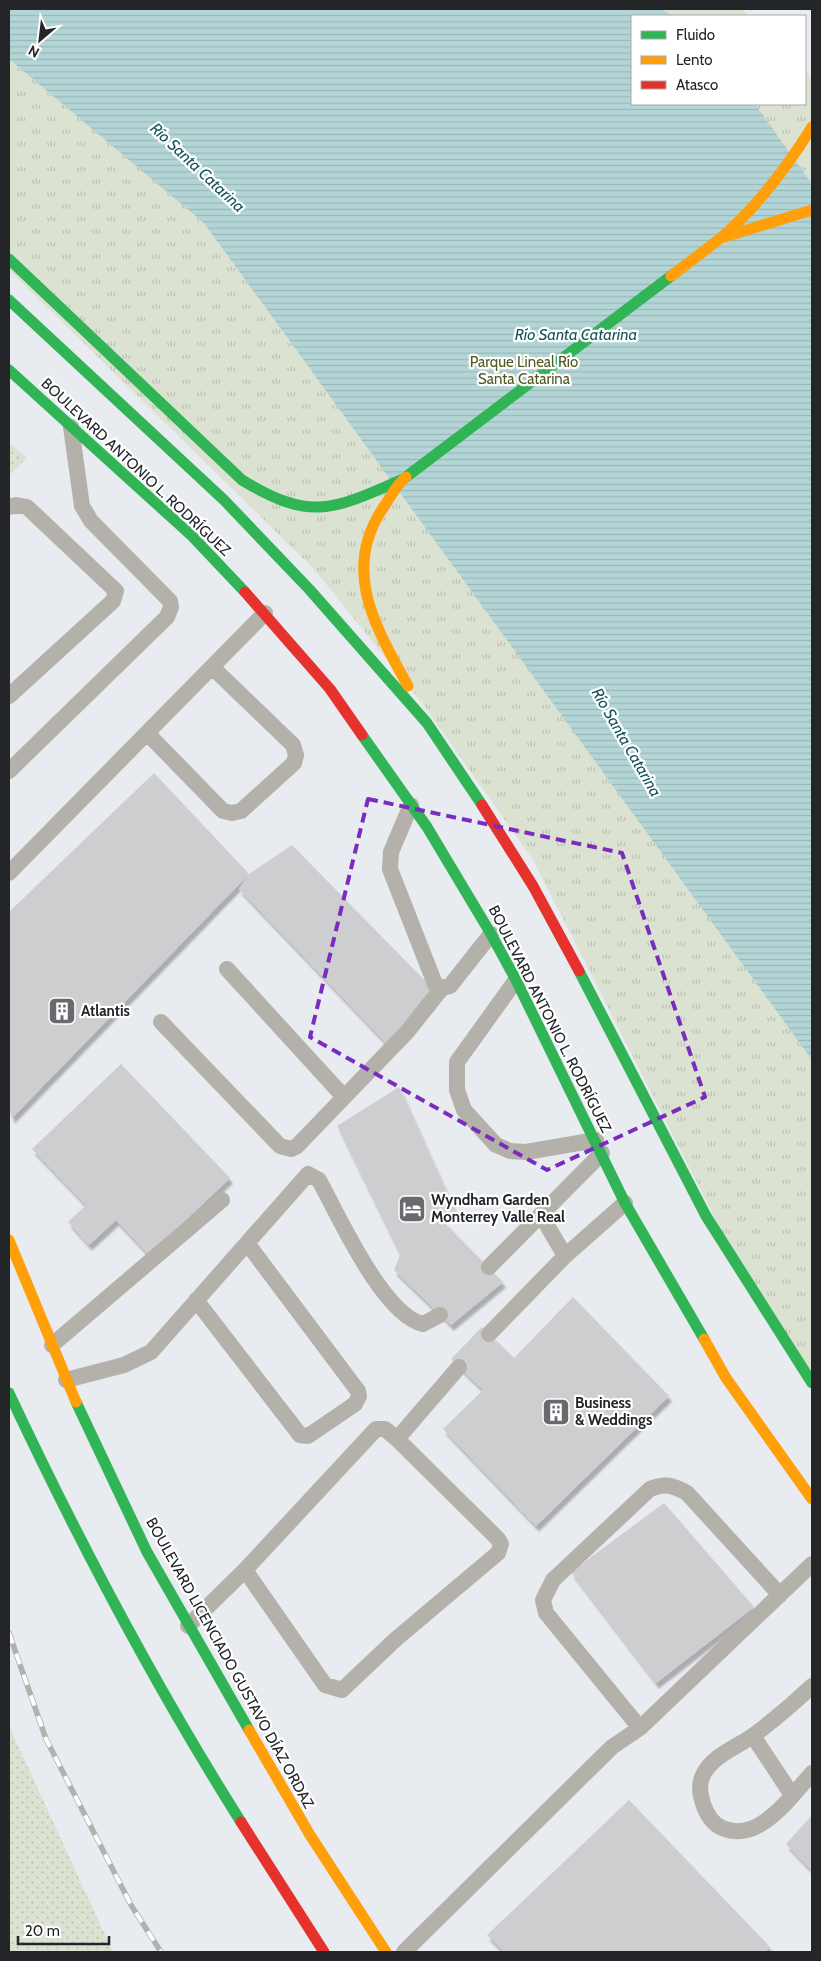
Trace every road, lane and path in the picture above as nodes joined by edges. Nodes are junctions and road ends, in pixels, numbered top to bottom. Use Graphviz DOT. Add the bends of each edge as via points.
graph roads {
  1 [pos="812,127"];
  2 [pos="812,210"];
  3 [pos="722,237"];
  4 [pos="9,259"];
  5 [pos="9,300"];
  6 [pos="9,370"];
  7 [pos="70,424"];
  8 [pos="404,478"];
  9 [pos="9,507"];
  10 [pos="265,613"];
  11 [pos="212,667"];
  12 [pos="9,696"];
  13 [pos="427,723"];
  14 [pos="147,733"];
  15 [pos="9,771"];
  16 [pos="411,805"];
  17 [pos="9,873"];
  18 [pos="491,934"];
  19 [pos="226,969"];
  20 [pos="516,980"];
  21 [pos="442,988"];
  22 [pos="161,1022"];
  23 [pos="344,1097"];
  24 [pos="599,1147"];
  25 [pos="222,1200"];
  26 [pos="625,1203"];
  27 [pos="541,1215"];
  28 [pos="9,1240"];
  29 [pos="247,1243"];
  30 [pos="565,1256"];
  31 [pos="489,1267"];
  32 [pos="196,1300"];
  33 [pos="440,1315"];
  34 [pos="489,1334"];
  35 [pos="52,1346"];
  36 [pos="459,1367"];
  37 [pos="66,1380"];
  38 [pos="812,1383"];
  39 [pos="9,1393"];
  40 [pos="397,1439"];
  41 [pos="812,1499"];
  42 [pos="812,1564"];
  43 [pos="245,1570"];
  44 [pos="780,1595"];
  45 [pos="188,1626"];
  46 [pos="812,1686"];
  47 [pos="640,1728"];
  48 [pos="753,1736"];
  49 [pos="812,1773"];
  50 [pos="792,1795"];
  51 [pos="324,1952"];
  52 [pos="386,1952"];
  53 [pos="404,1952"];
  1 -- 3 [label="main road" via="776,179"];
  2 -- 3 [label="main road" via="750,232"];
  3 -- 8 [label="main road"];
  4 -- 8 [label="main road" via="242,480 267,496 314,509 345,505"];
  5 -- 13 [label="main road" via="224,500 309,589"];
  6 -- 7 [label="main road, BOULEVARD ANTONIO L. RODRÍGUEZ"];
  7 -- 10 [label="main road, BOULEVARD ANTONIO L. RODRÍGUEZ" via="192,536"];
  7 -- 15 [label="lane" via="82,506 91,520 170,601 171,607 167,617"];
  8 -- 13 [label="main road" via="374,522 363,553 362,580 370,612"];
  9 -- 12 [label="lane" via="27,507 116,591 114,601"];
  10 -- 11 [label="lane"];
  10 -- 16 [label="main road, BOULEVARD ANTONIO L. RODRÍGUEZ" via="330,689"];
  11 -- 14 [label="lane"];
  11 -- 14 [label="lane" via="293,744 294,763 241,811 232,813 223,811"];
  13 -- 38 [label="main road" via="533,886 706,1216"];
  14 -- 17 [label="lane"];
  16 -- 18 [label="main road, BOULEVARD ANTONIO L. RODRÍGUEZ"];
  16 -- 21 [label="lane" via="391,852 390,869 435,984"];
  18 -- 20 [label="main road, BOULEVARD ANTONIO L. RODRÍGUEZ"];
  18 -- 21 [label="lane" via="450,986"];
  19 -- 23 [label="lane"];
  20 -- 24 [label="main road, BOULEVARD ANTONIO L. RODRÍGUEZ"];
  20 -- 24 [label="lane" via="457,1062 457,1090 464,1110 496,1145 510,1151"];
  21 -- 23 [label="lane" via="407,1032"];
  22 -- 23 [label="lane" via="280,1146 291,1149 297,1146"];
  24 -- 26 [label="main road, BOULEVARD ANTONIO L. RODRÍGUEZ"];
  24 -- 27 [label="lane"];
  25 -- 35 [label="lane"];
  26 -- 30 [label="lane"];
  26 -- 41 [label="main road, BOULEVARD ANTONIO L. RODRÍGUEZ" via="726,1378"];
  27 -- 30 [label="lane"];
  27 -- 31 [label="lane"];
  28 -- 35 [label="main road, BOULEVARD LICENCIADO GUSTAVO DÍAZ ORDAZ"];
  29 -- 32 [label="lane"];
  29 -- 32 [label="lane" via="358,1392 355,1404 308,1436 300,1436"];
  29 -- 33 [label="lane" via="304,1176 311,1174 319,1180 370,1276 405,1315 423,1324"];
  30 -- 34 [label="lane"];
  32 -- 37 [label="lane" via="151,1352 124,1365"];
  35 -- 37 [label="main road, BOULEVARD LICENCIADO GUSTAVO DÍAZ ORDAZ"];
  36 -- 40 [label="lane"];
  37 -- 45 [label="main road, BOULEVARD LICENCIADO GUSTAVO DÍAZ ORDAZ" via="146,1552"];
  39 -- 51 [label="main road" via="42,1467 132,1639 264,1862"];
  40 -- 43 [label="lane" via="385,1429 376,1429"];
  40 -- 43 [label="lane" via="501,1544 498,1553 396,1639 342,1690 325,1685"];
  42 -- 44 [label="lane"];
  43 -- 45 [label="lane"];
  44 -- 47 [label="lane"];
  44 -- 47 [label="lane" via="687,1493 670,1484 650,1490 553,1580 543,1600 546,1613"];
  45 -- 52 [label="main road, BOULEVARD LICENCIADO GUSTAVO DÍAZ ORDAZ" via="310,1835"];
  46 -- 48 [label="lane"];
  47 -- 53 [label="lane" via="612,1747"];
  48 -- 50 [label="lane"];
  48 -- 50 [label="lane" via="723,1753 703,1775 699,1797 708,1816 720,1829 751,1829 765,1822"];
  49 -- 50 [label="lane"];
}
